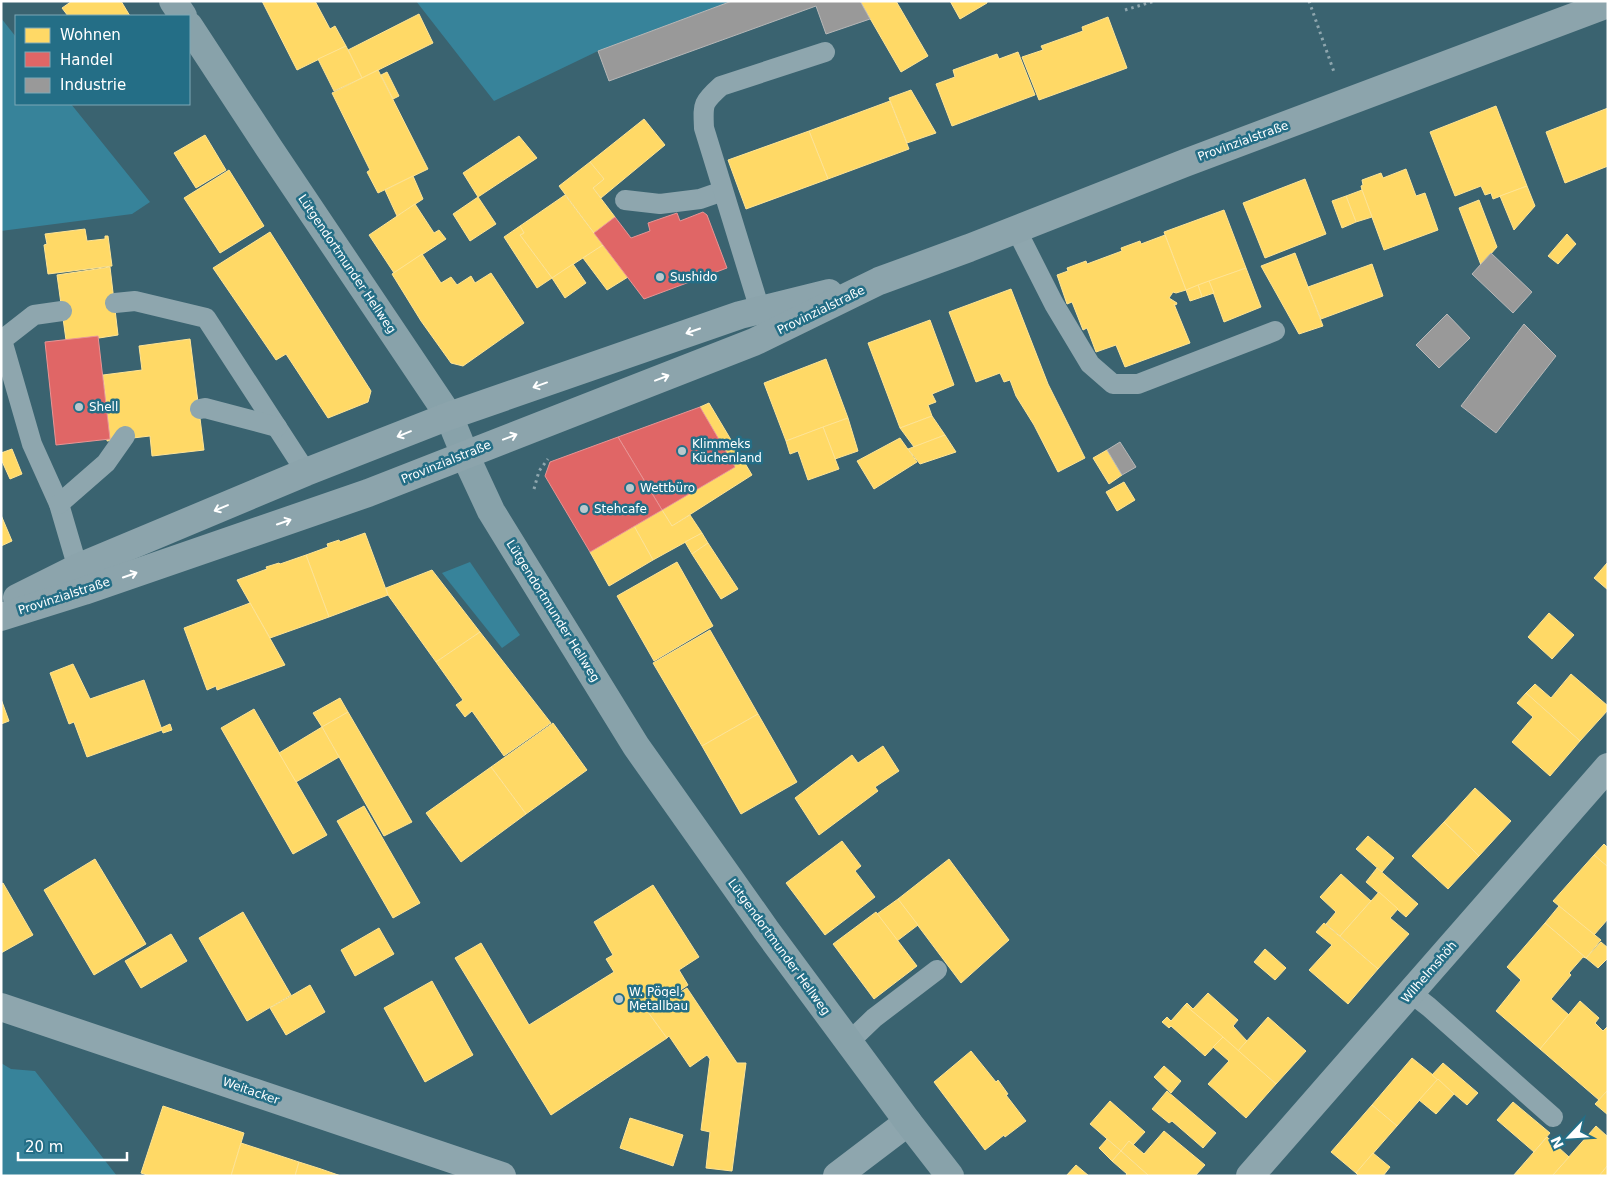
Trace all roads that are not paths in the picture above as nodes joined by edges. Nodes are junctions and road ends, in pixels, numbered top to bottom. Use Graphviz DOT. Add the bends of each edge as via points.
graph roads {
  1 [pos="173,1"];
  2 [pos="1608,4"];
  3 [pos="182,15"];
  4 [pos="190,28"];
  5 [pos="825,52"];
  6 [pos="723,191"];
  7 [pos="625,200"];
  8 [pos="1016,229"];
  9 [pos="879,281"];
  10 [pos="115,303"];
  11 [pos="760,310"];
  12 [pos="62,311"];
  13 [pos="1275,331"];
  14 [pos="200,409"];
  15 [pos="449,416"];
  16 [pos="277,427"];
  17 [pos="125,436"];
  18 [pos="465,454"];
  19 [pos="306,472"];
  20 [pos="59,504"];
  21 [pos="80,579"];
  22 [pos="1,606"];
  23 [pos="1,616"];
  24 [pos="1608,767"];
  25 [pos="937,970"];
  26 [pos="1411,993"];
  27 [pos="1,1007"];
  28 [pos="849,1042"];
  29 [pos="1553,1117"];
  30 [pos="908,1122"];
  31 [pos="502,1176"];
  32 [pos="836,1176"];
  33 [pos="950,1176"];
  34 [pos="1250,1176"];
  1 -- 3 [label="main road"];
  2 -- 8 [label="main road, Provinzialstraße"];
  4 -- 15 [label="main road, Lütgendortmunder Hellweg"];
  5 -- 6 [label="lane" via="721,86 708,97 703,106 704,128"];
  6 -- 7 [label="lane" via="700,199 660,204"];
  6 -- 11 [label="lane"];
  8 -- 9 [label="main road, Provinzialstraße"];
  8 -- 13 [label="lane" via="1054,304 1090,364 1113,384 1138,384"];
  9 -- 11 [label="main road, Provinzialstraße"];
  18 -- 9 [label="main road, Provinzialstraße, one-way" via="754,342"];
  10 -- 16 [label="lane" via="135,301 206,318"];
  11 -- 15 [label="main road, Provinzialstraße, one-way"];
  12 -- 20 [label="lane" via="34,315 2,340 32,444"];
  14 -- 16 [label="lane"];
  15 -- 18 [label="main road, Lütgendortmunder Hellweg"];
  15 -- 19 [label="main road, Provinzialstraße, one-way"];
  16 -- 19 [label="lane"];
  17 -- 20 [label="lane" via="106,463"];
  21 -- 18 [label="main road, Provinzialstraße, one-way" via="368,493"];
  18 -- 28 [label="main road, Lütgendortmunder Hellweg" via="491,511 636,746"];
  19 -- 21 [label="main road, Provinzialstraße, one-way"];
  20 -- 21 [label="lane"];
  21 -- 22 [label="main road, Provinzialstraße"];
  21 -- 23 [label="main road, Provinzialstraße"];
  24 -- 26 [label="street, Wilhelmshöh"];
  25 -- 28 [label="lane" via="874,1018"];
  26 -- 29 [label="lane"];
  26 -- 34 [label="street, Wilhelmshöh"];
  27 -- 31 [label="street, Weitacker"];
  28 -- 30 [label="main road, Lütgendortmunder Hellweg"];
  30 -- 32 [label="street"];
  30 -- 33 [label="main road, Lütgendortmunder Hellweg"];
}
